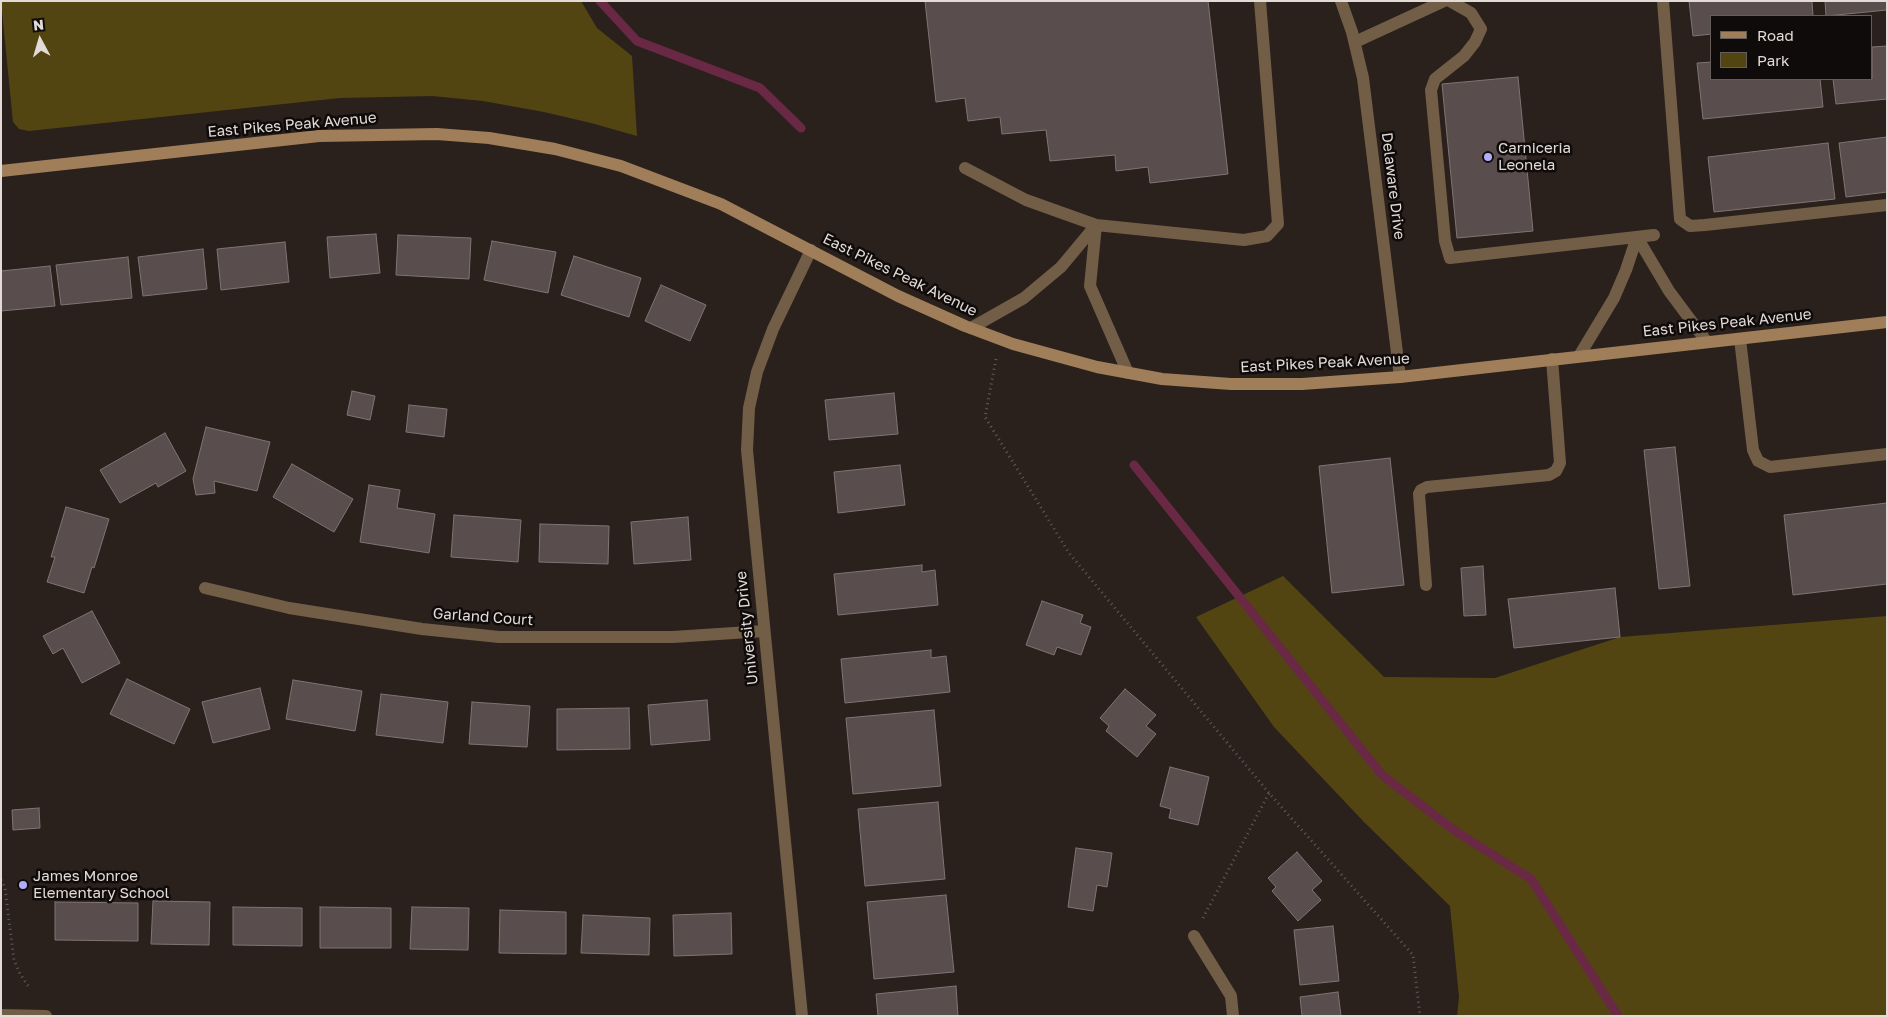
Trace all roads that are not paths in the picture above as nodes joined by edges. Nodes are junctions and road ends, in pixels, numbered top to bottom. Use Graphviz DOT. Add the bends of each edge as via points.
graph roads {
  1 [pos="1260,1"];
  2 [pos="1341,1"];
  3 [pos="1444,1"];
  4 [pos="1450,1"];
  5 [pos="1663,1"];
  6 [pos="1355,42"];
  7 [pos="965,168"];
  8 [pos="1,172"];
  9 [pos="1887,205"];
  10 [pos="1096,224"];
  11 [pos="1654,235"];
  12 [pos="1637,236"];
  13 [pos="811,250"];
  14 [pos="1887,322"];
  15 [pos="971,328"];
  16 [pos="1740,338"];
  17 [pos="1707,342"];
  18 [pos="1580,356"];
  19 [pos="1552,359"];
  20 [pos="1128,372"];
  21 [pos="1400,377"];
  22 [pos="1887,454"];
  23 [pos="1426,585"];
  24 [pos="205,588"];
  25 [pos="764,631"];
  26 [pos="1194,936"];
  27 [pos="2,1011"];
  28 [pos="46,1016"];
  29 [pos="802,1016"];
  30 [pos="1233,1016"];
  1 -- 10 [label="street" via="1278,224 1267,236 1244,240"];
  2 -- 6 [label="street, Delaware Drive"];
  3 -- 6 [label="street"];
  4 -- 12 [label="street" via="1471,13 1481,29 1464,56 1435,79 1432,90 1445,241 1450,258"];
  5 -- 9 [label="street" via="1680,219 1690,226 1705,226"];
  6 -- 21 [label="street, Delaware Drive" via="1363,78"];
  7 -- 10 [label="street" via="1026,200"];
  8 -- 13 [label="main road, East Pikes Peak Avenue" via="319,136 437,134 489,138 556,149 621,166 720,204"];
  10 -- 15 [label="street" via="1061,267 1024,298"];
  10 -- 20 [label="street" via="1090,286"];
  11 -- 12 [label="street"];
  12 -- 17 [label="street" via="1669,291"];
  12 -- 18 [label="street" via="1614,298"];
  13 -- 15 [label="main road, East Pikes Peak Avenue" via="898,296"];
  13 -- 25 [label="street, University Drive" via="756,372 749,408 747,450"];
  14 -- 16 [label="main road, East Pikes Peak Avenue"];
  15 -- 20 [label="main road, East Pikes Peak Avenue" via="1096,367"];
  16 -- 17 [label="main road, East Pikes Peak Avenue"];
  16 -- 22 [label="street" via="1753,450 1758,461 1770,467"];
  17 -- 18 [label="main road, East Pikes Peak Avenue"];
  18 -- 19 [label="main road, East Pikes Peak Avenue"];
  19 -- 21 [label="main road, East Pikes Peak Avenue"];
  19 -- 23 [label="street" via="1560,464 1549,475 1421,490"];
  20 -- 21 [label="main road, East Pikes Peak Avenue" via="1162,379 1231,384 1302,384"];
  24 -- 25 [label="street, Garland Court" via="289,608 499,637 673,637"];
  25 -- 29 [label="street, University Drive"];
  26 -- 30 [label="street" via="1231,996"];
  27 -- 28 [label="street"];
}
